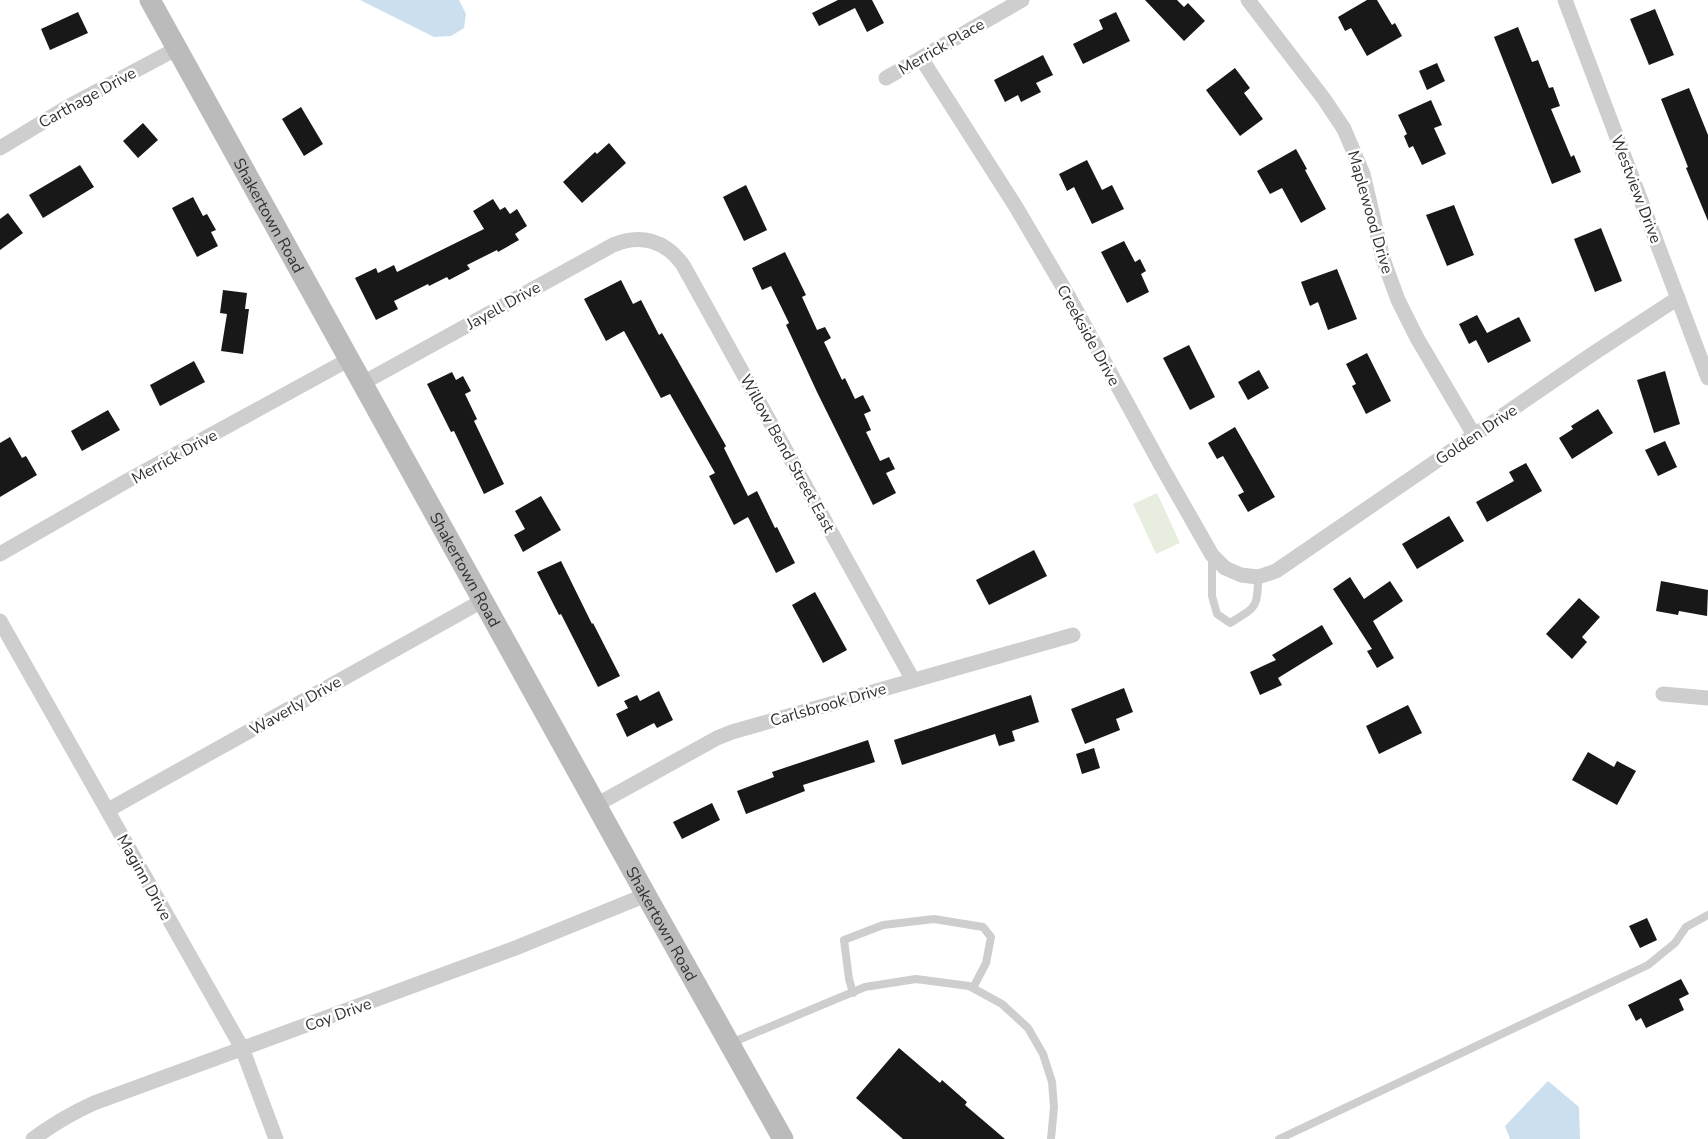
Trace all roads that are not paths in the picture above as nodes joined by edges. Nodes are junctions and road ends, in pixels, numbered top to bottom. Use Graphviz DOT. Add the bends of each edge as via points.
graph roads {
  1 [pos="150,0"];
  2 [pos="1022,0"];
  3 [pos="1248,0"];
  4 [pos="1565,0"];
  5 [pos="176,49"];
  6 [pos="921,58"];
  7 [pos="886,78"];
  8 [pos="0,148"];
  9 [pos="648,240"];
  10 [pos="1678,298"];
  11 [pos="348,360"];
  12 [pos="1708,378"];
  13 [pos="361,384"];
  14 [pos="1474,435"];
  15 [pos="0,554"];
  16 [pos="1212,555"];
  17 [pos="1276,571"];
  18 [pos="1258,576"];
  19 [pos="482,600"];
  20 [pos="0,621"];
  21 [pos="1073,635"];
  22 [pos="913,680"];
  23 [pos="1663,694"];
  24 [pos="1708,698"];
  25 [pos="596,805"];
  26 [pos="108,810"];
  27 [pos="646,895"];
  28 [pos="1708,915"];
  29 [pos="973,988"];
  30 [pos="853,993"];
  31 [pos="730,1044"];
  32 [pos="242,1048"];
  33 [pos="33,1139"];
  34 [pos="276,1139"];
  35 [pos="783,1139"];
  36 [pos="1051,1139"];
  37 [pos="1279,1139"];
  1 -- 5 [label="street, Shakertown Road"];
  2 -- 6 [label="street, Merrick Place"];
  3 -- 14 [label="street, Maplewood Drive" via="1344,129 1363,174 1384,260 1398,300"];
  4 -- 10 [label="street, Westview Drive"];
  5 -- 8 [label="street, Carthage Drive" via="71,104"];
  5 -- 11 [label="street, Shakertown Road"];
  6 -- 7 [label="street, Merrick Place"];
  6 -- 16 [label="street, Creekside Drive" via="1069,297"];
  9 -- 13 [label="street, Jayell Drive" via="631,239 613,245"];
  9 -- 22 [label="street, Willow Bend Street East" via="668,248 683,265"];
  10 -- 12 [label="street, Westview Drive"];
  10 -- 14 [label="street, Golden Drive"];
  11 -- 13 [label="street, Shakertown Road"];
  11 -- 15 [label="street, Merrick Drive"];
  13 -- 19 [label="street, Shakertown Road"];
  14 -- 17 [label="street, Golden Drive"];
  16 -- 18 [label="street, Creekside Drive" via="1233,572"];
  16 -- 18 [label="lane" via="1212,596 1218,614 1230,623 1252,610 1258,600"];
  17 -- 18 [label="street, Creekside Drive"];
  19 -- 25 [label="street, Shakertown Road"];
  19 -- 26 [label="street, Waverly Drive"];
  20 -- 26 [label="street, Maginn Drive"];
  21 -- 22 [label="street, Carlsbrook Drive"];
  22 -- 25 [label="street, Carlsbrook Drive" via="732,732"];
  23 -- 24 [label="street"];
  25 -- 27 [label="street, Shakertown Road"];
  26 -- 32 [label="street, Maginn Drive"];
  27 -- 31 [label="street, Shakertown Road"];
  27 -- 32 [label="street, Coy Drive" via="513,950"];
  28 -- 37 [label="lane" via="1686,927 1675,943 1648,965"];
  29 -- 30 [label="lane" via="916,979 865,987"];
  29 -- 30 [label="lane" via="986,962 992,937 982,927 934,920 883,925 844,940"];
  29 -- 36 [label="lane" via="1002,1004 1028,1028 1043,1054 1052,1082"];
  30 -- 31 [label="lane"];
  31 -- 35 [label="street, Shakertown Road"];
  32 -- 33 [label="street, Coy Drive" via="94,1103 72,1113"];
  32 -- 34 [label="street, Maginn Drive"];
}
